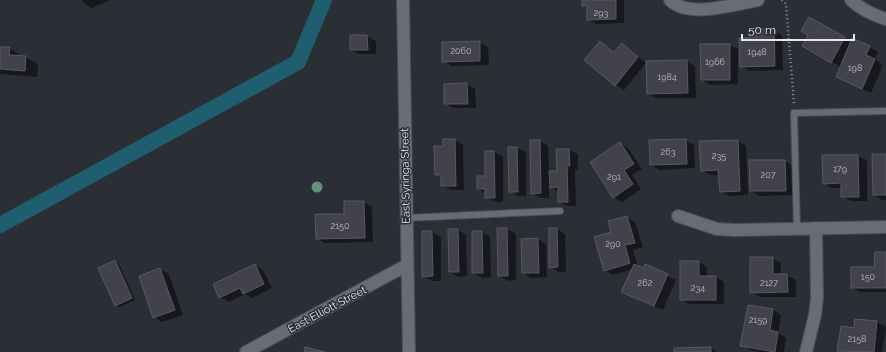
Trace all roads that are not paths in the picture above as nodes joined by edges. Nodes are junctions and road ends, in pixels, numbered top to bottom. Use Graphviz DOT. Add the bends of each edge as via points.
graph roads {
  1 [pos="403,0"];
  2 [pos="758,0"];
  3 [pos="851,0"];
  4 [pos="671,1"];
  5 [pos="886,20"];
  6 [pos="886,111"];
  7 [pos="560,211"];
  8 [pos="678,216"];
  9 [pos="406,218"];
  10 [pos="886,227"];
  11 [pos="816,228"];
  12 [pos="798,229"];
  13 [pos="407,265"];
  14 [pos="246,352"];
  15 [pos="408,352"];
  16 [pos="806,352"];
  1 -- 9 [label="street, East Syringa Street"];
  2 -- 4 [label="street" via="705,10 688,9"];
  3 -- 5 [label="street" via="873,15"];
  6 -- 12 [label="lane" via="794,114"];
  7 -- 9 [label="lane"];
  8 -- 12 [label="street" via="717,228 734,230"];
  9 -- 13 [label="street, East Syringa Street"];
  10 -- 11 [label="street"];
  11 -- 12 [label="street"];
  11 -- 16 [label="street" via="817,298"];
  13 -- 14 [label="street, East Elliott Street"];
  13 -- 15 [label="street, East Syringa Street"];
}
